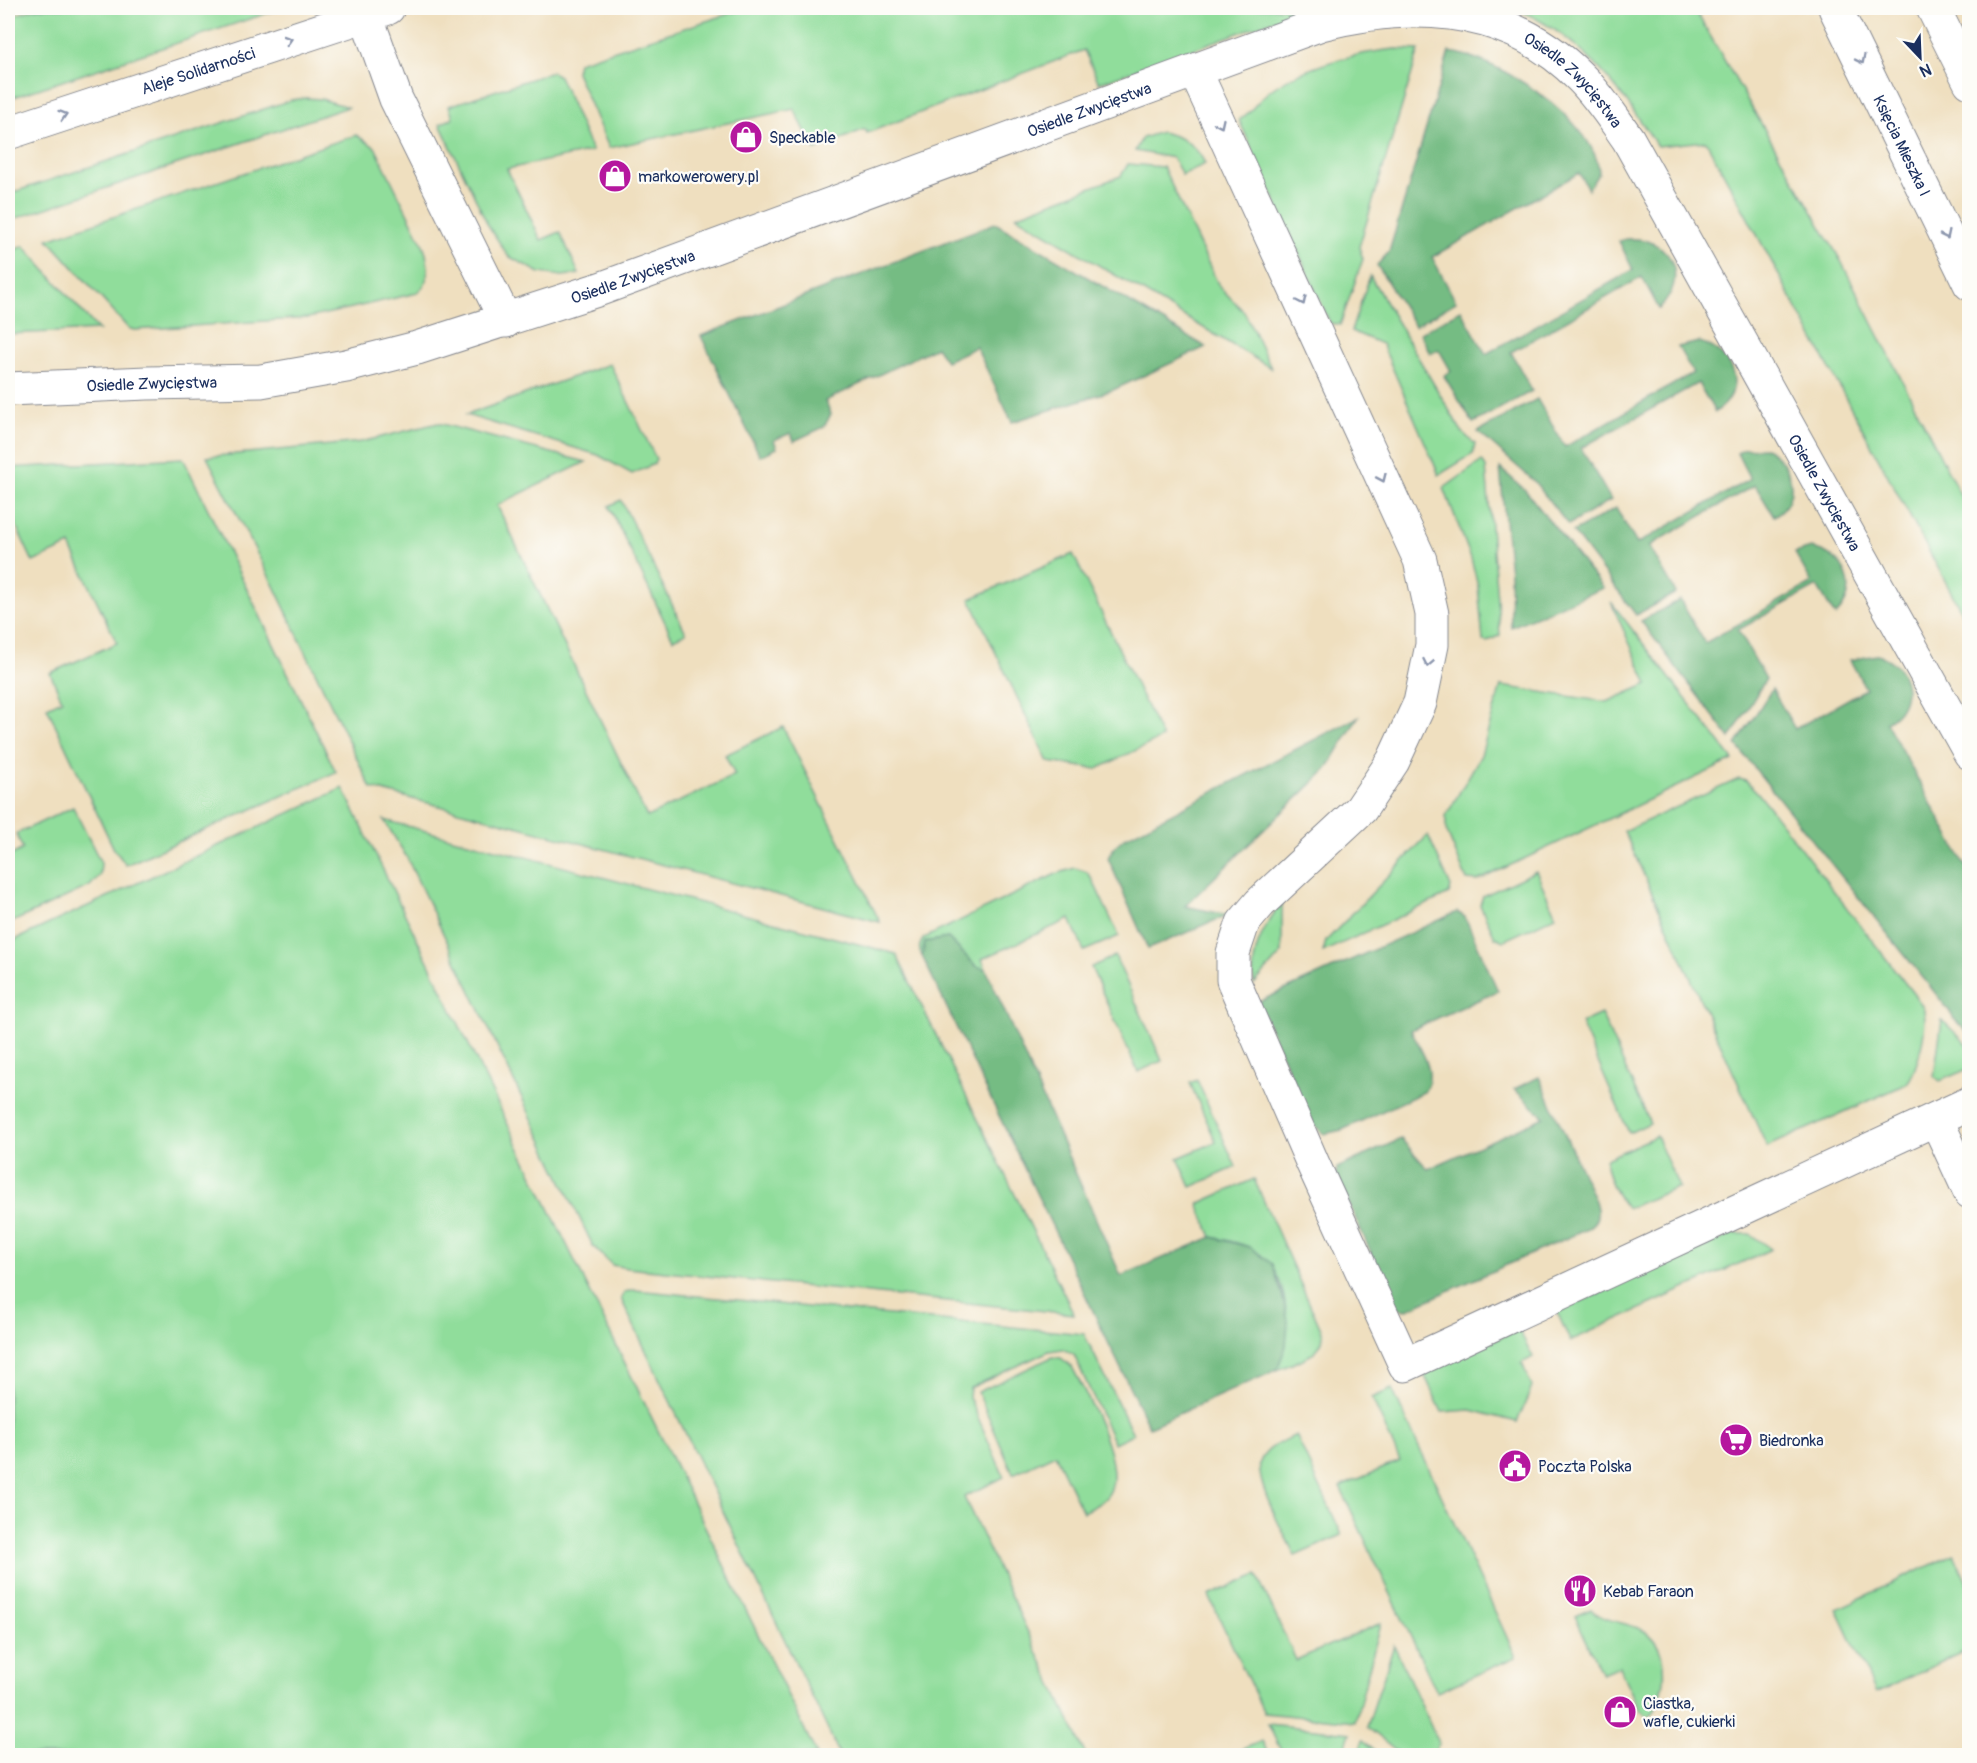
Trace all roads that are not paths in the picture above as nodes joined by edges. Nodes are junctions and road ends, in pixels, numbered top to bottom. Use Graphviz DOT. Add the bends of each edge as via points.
graph roads {
  1 [pos="1835,8"];
  2 [pos="1933,8"];
  3 [pos="377,11"];
  4 [pos="1195,71"];
  5 [pos="1970,82"];
  6 [pos="8,133"];
  7 [pos="1970,284"];
  8 [pos="506,321"];
  9 [pos="8,389"];
  10 [pos="1970,753"];
  11 [pos="1970,1103"];
  12 [pos="1936,1119"];
  13 [pos="1970,1192"];
  1 -- 7 [label="street, Księcia Mieszka I, one-way"];
  2 -- 5 [label="street"];
  6 -- 3 [label="street, Aleje Solidarności, one-way"];
  3 -- 8 [label="street" via="403,113"];
  4 -- 8 [label="street, Osiedle Zwycięstwa"];
  4 -- 10 [label="street, Osiedle Zwycięstwa" via="1321,24 1363,13 1410,9 1461,13 1506,28 1533,41 1573,71 1602,102 1628,139"];
  4 -- 12 [label="street, one-way" via="1420,560 1432,614 1432,645 1420,703 1393,761 1361,808 1243,923 1233,953 1233,980 1405,1365"];
  8 -- 9 [label="street, Osiedle Zwycięstwa" via="346,366 261,381"];
  11 -- 12 [label="street"];
  12 -- 13 [label="street"];
}
